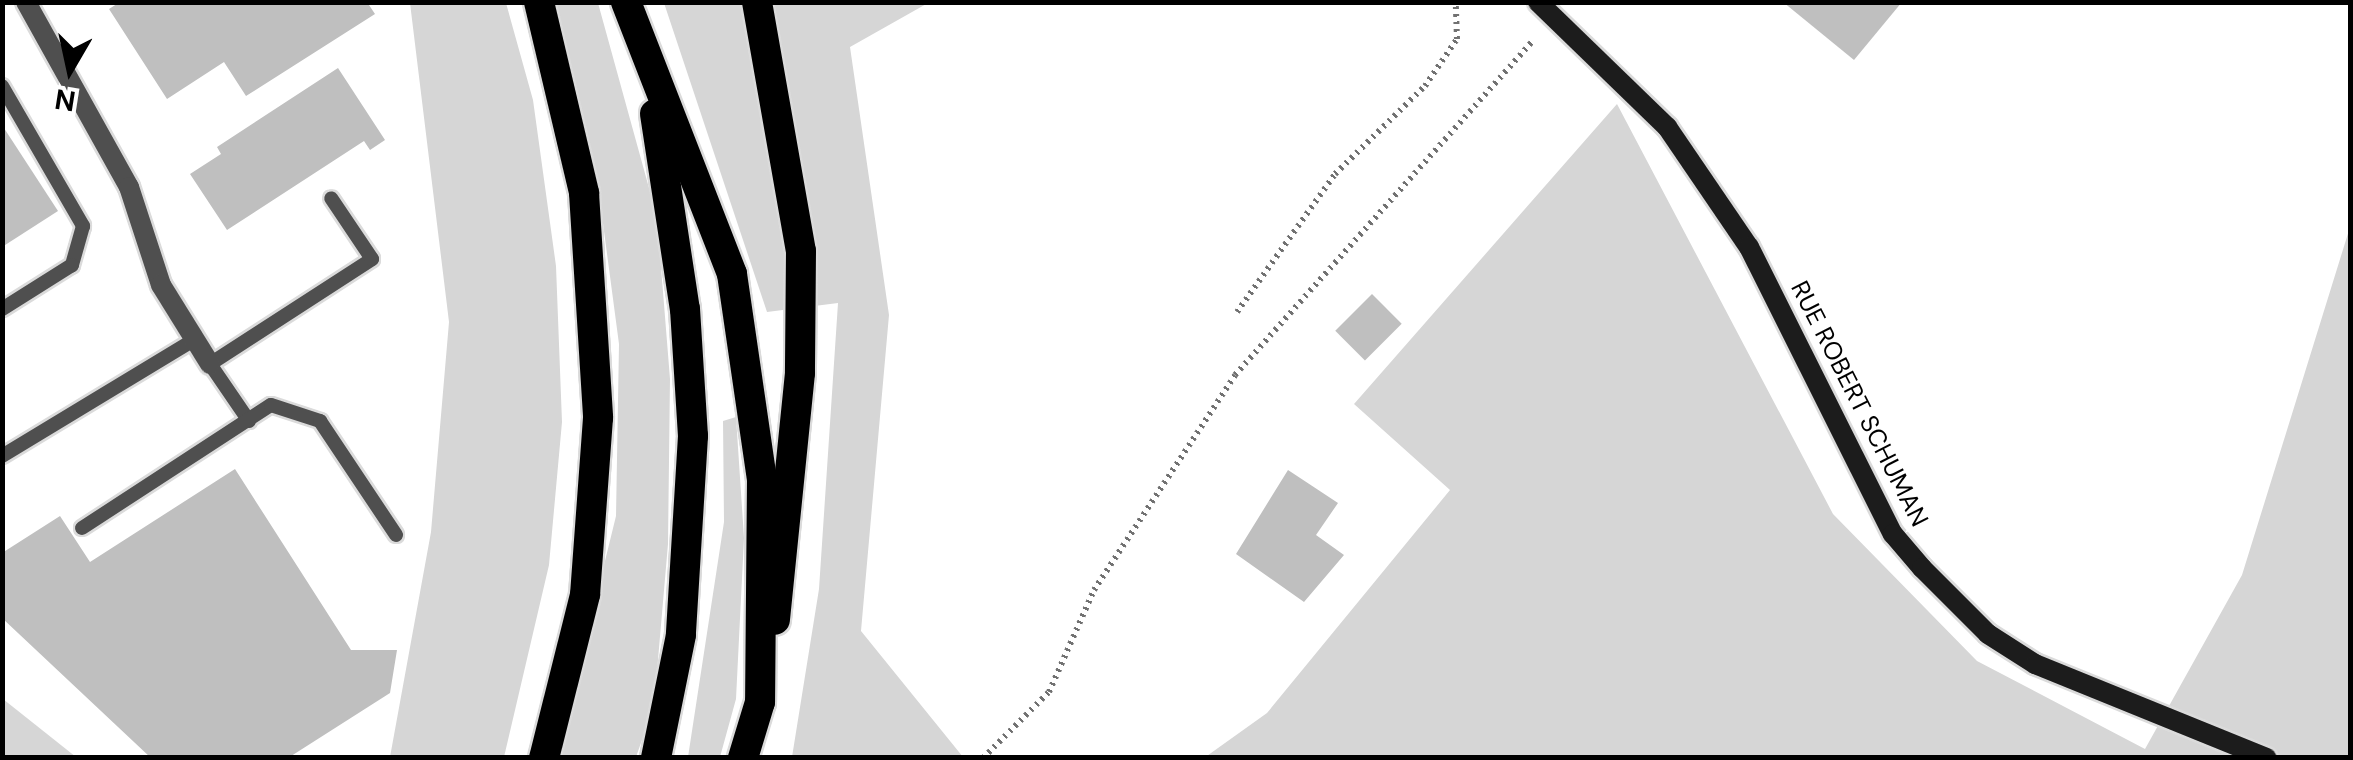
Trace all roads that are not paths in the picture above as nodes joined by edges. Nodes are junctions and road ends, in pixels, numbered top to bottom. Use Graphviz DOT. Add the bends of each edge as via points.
graph roads {
  1 [pos="26,2"];
  2 [pos="539,2"];
  3 [pos="626,2"];
  4 [pos="756,2"];
  5 [pos="1538,2"];
  6 [pos="644,52"];
  7 [pos="2,86"];
  8 [pos="331,198"];
  9 [pos="2,310"];
  10 [pos="195,339"];
  11 [pos="210,364"];
  12 [pos="248,420"];
  13 [pos="2,456"];
  14 [pos="82,528"];
  15 [pos="396,536"];
  16 [pos="760,702"];
  17 [pos="544,758"];
  18 [pos="656,758"];
  19 [pos="743,758"];
  20 [pos="2267,758"];
  1 -- 10 [label="street" via="129,188 161,284"];
  2 -- 17 [label="highway" via="584,193 598,418 585,595"];
  3 -- 6 [label="highway"];
  4 -- 16 [label="highway" via="801,251 786,560"];
  5 -- 20 [label="street, RUE ROBERT SCHUMAN" via="1667,127 1749,247 1893,534 1922,568 1988,634 2035,664"];
  6 -- 16 [label="highway" via="732,274 762,479"];
  6 -- 18 [label="highway" via="685,309 693,436 681,635"];
  7 -- 9 [label="lane" via="83,226 72,265"];
  8 -- 11 [label="lane" via="372,259"];
  10 -- 11 [label="street"];
  10 -- 13 [label="lane"];
  11 -- 12 [label="lane"];
  12 -- 14 [label="lane"];
  12 -- 15 [label="lane" via="271,405 320,421"];
  16 -- 19 [label="highway"];
}
